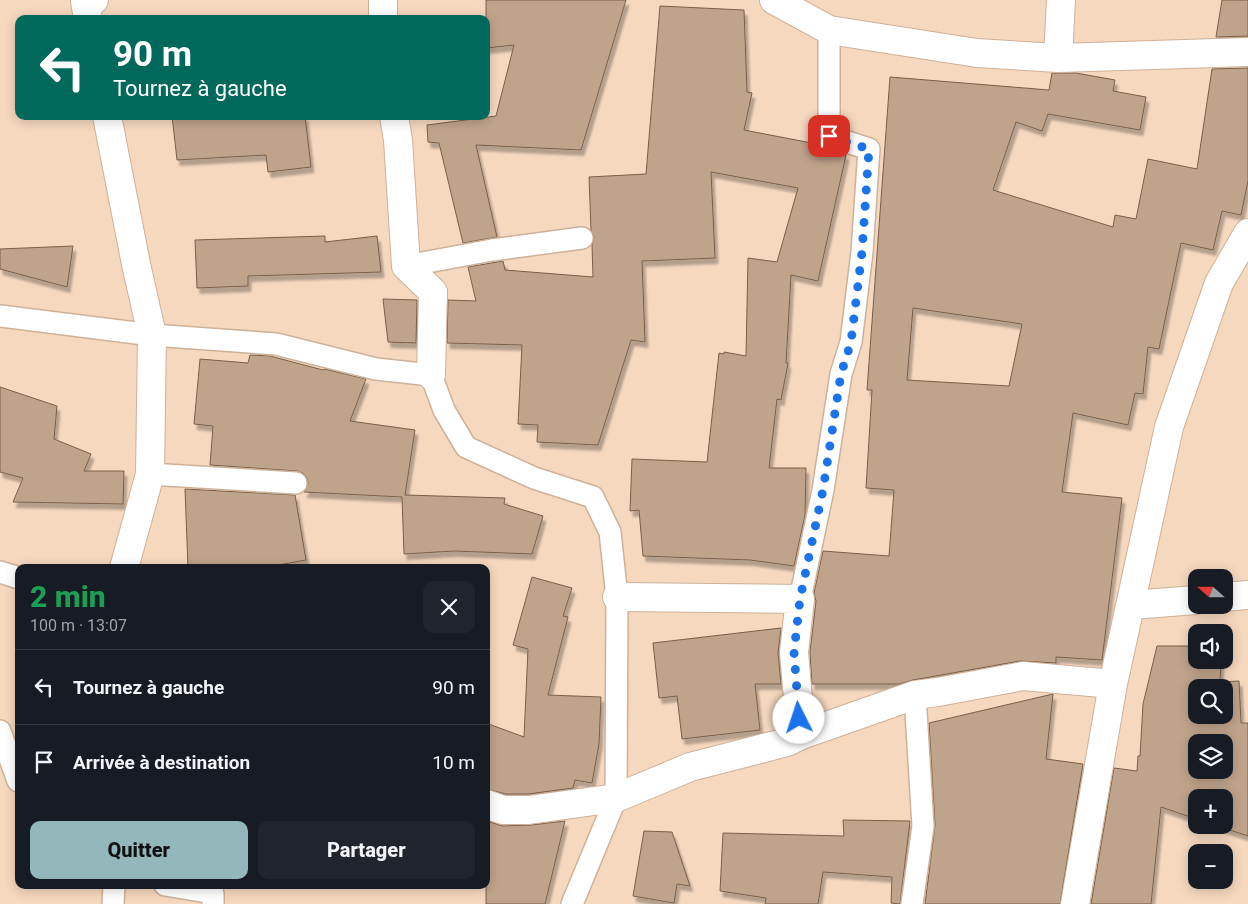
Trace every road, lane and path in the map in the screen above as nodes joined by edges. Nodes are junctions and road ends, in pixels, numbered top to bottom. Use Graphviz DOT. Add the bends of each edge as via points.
graph roads {
  1 [pos="383,0"];
  2 [pos="774,0"];
  3 [pos="1061,0"];
  4 [pos="383,15"];
  5 [pos="829,30"];
  6 [pos="1248,52"];
  7 [pos="1058,58"];
  8 [pos="108,120"];
  9 [pos="395,120"];
  10 [pos="1248,233"];
  11 [pos="582,238"];
  12 [pos="406,266"];
  13 [pos="0,316"];
  14 [pos="152,335"];
  15 [pos="431,375"];
  16 [pos="150,474"];
  17 [pos="296,483"];
  18 [pos="125,564"];
  19 [pos="0,572"];
  20 [pos="15,577"];
  21 [pos="1248,595"];
  22 [pos="1233,596"];
  23 [pos="617,597"];
  24 [pos="800,599"];
  25 [pos="1188,601"];
  26 [pos="1131,605"];
  27 [pos="1113,684"];
  28 [pos="915,695"];
  29 [pos="0,731"];
  30 [pos="801,735"];
  31 [pos="15,770"];
  32 [pos="616,798"];
  33 [pos="490,805"];
  34 [pos="114,889"];
  35 [pos="189,889"];
  36 [pos="114,904"];
  37 [pos="213,904"];
  38 [pos="572,904"];
  39 [pos="912,904"];
  40 [pos="1075,904"];
  1 -- 4 [label="street"];
  2 -- 5 [label="street"];
  3 -- 7 [label="street"];
  5 -- 7 [label="street" via="977,53"];
  5 -- 24 [label="lane" via="829,136 869,149 862,252 851,342 841,374 823,490"];
  6 -- 7 [label="street"];
  8 -- 14 [label="street"];
  9 -- 12 [label="street"];
  10 -- 26 [label="street" via="1219,283 1169,427"];
  11 -- 12 [label="lane"];
  12 -- 15 [label="street" via="433,292"];
  13 -- 14 [label="lane"];
  14 -- 15 [label="lane" via="276,344 376,369"];
  14 -- 16 [label="street"];
  15 -- 23 [label="lane" via="444,410 466,447 534,478 594,497 610,532"];
  16 -- 17 [label="lane"];
  16 -- 18 [label="street"];
  19 -- 20 [label="lane"];
  21 -- 22 [label="street"];
  23 -- 24 [label="street"];
  23 -- 32 [label="lane"];
  24 -- 30 [label="street" via="794,652"];
  25 -- 26 [label="street"];
  26 -- 27 [label="street"];
  27 -- 28 [label="street" via="1023,676"];
  27 -- 40 [label="street"];
  28 -- 30 [label="street"];
  28 -- 39 [label="lane" via="922,826"];
  29 -- 31 [label="lane"];
  30 -- 32 [label="street" via="787,742 690,767"];
  32 -- 33 [label="street" via="529,810 503,810"];
  32 -- 38 [label="lane"];
  34 -- 36 [label="lane"];
  35 -- 37 [label="lane" via="213,893"];
}
